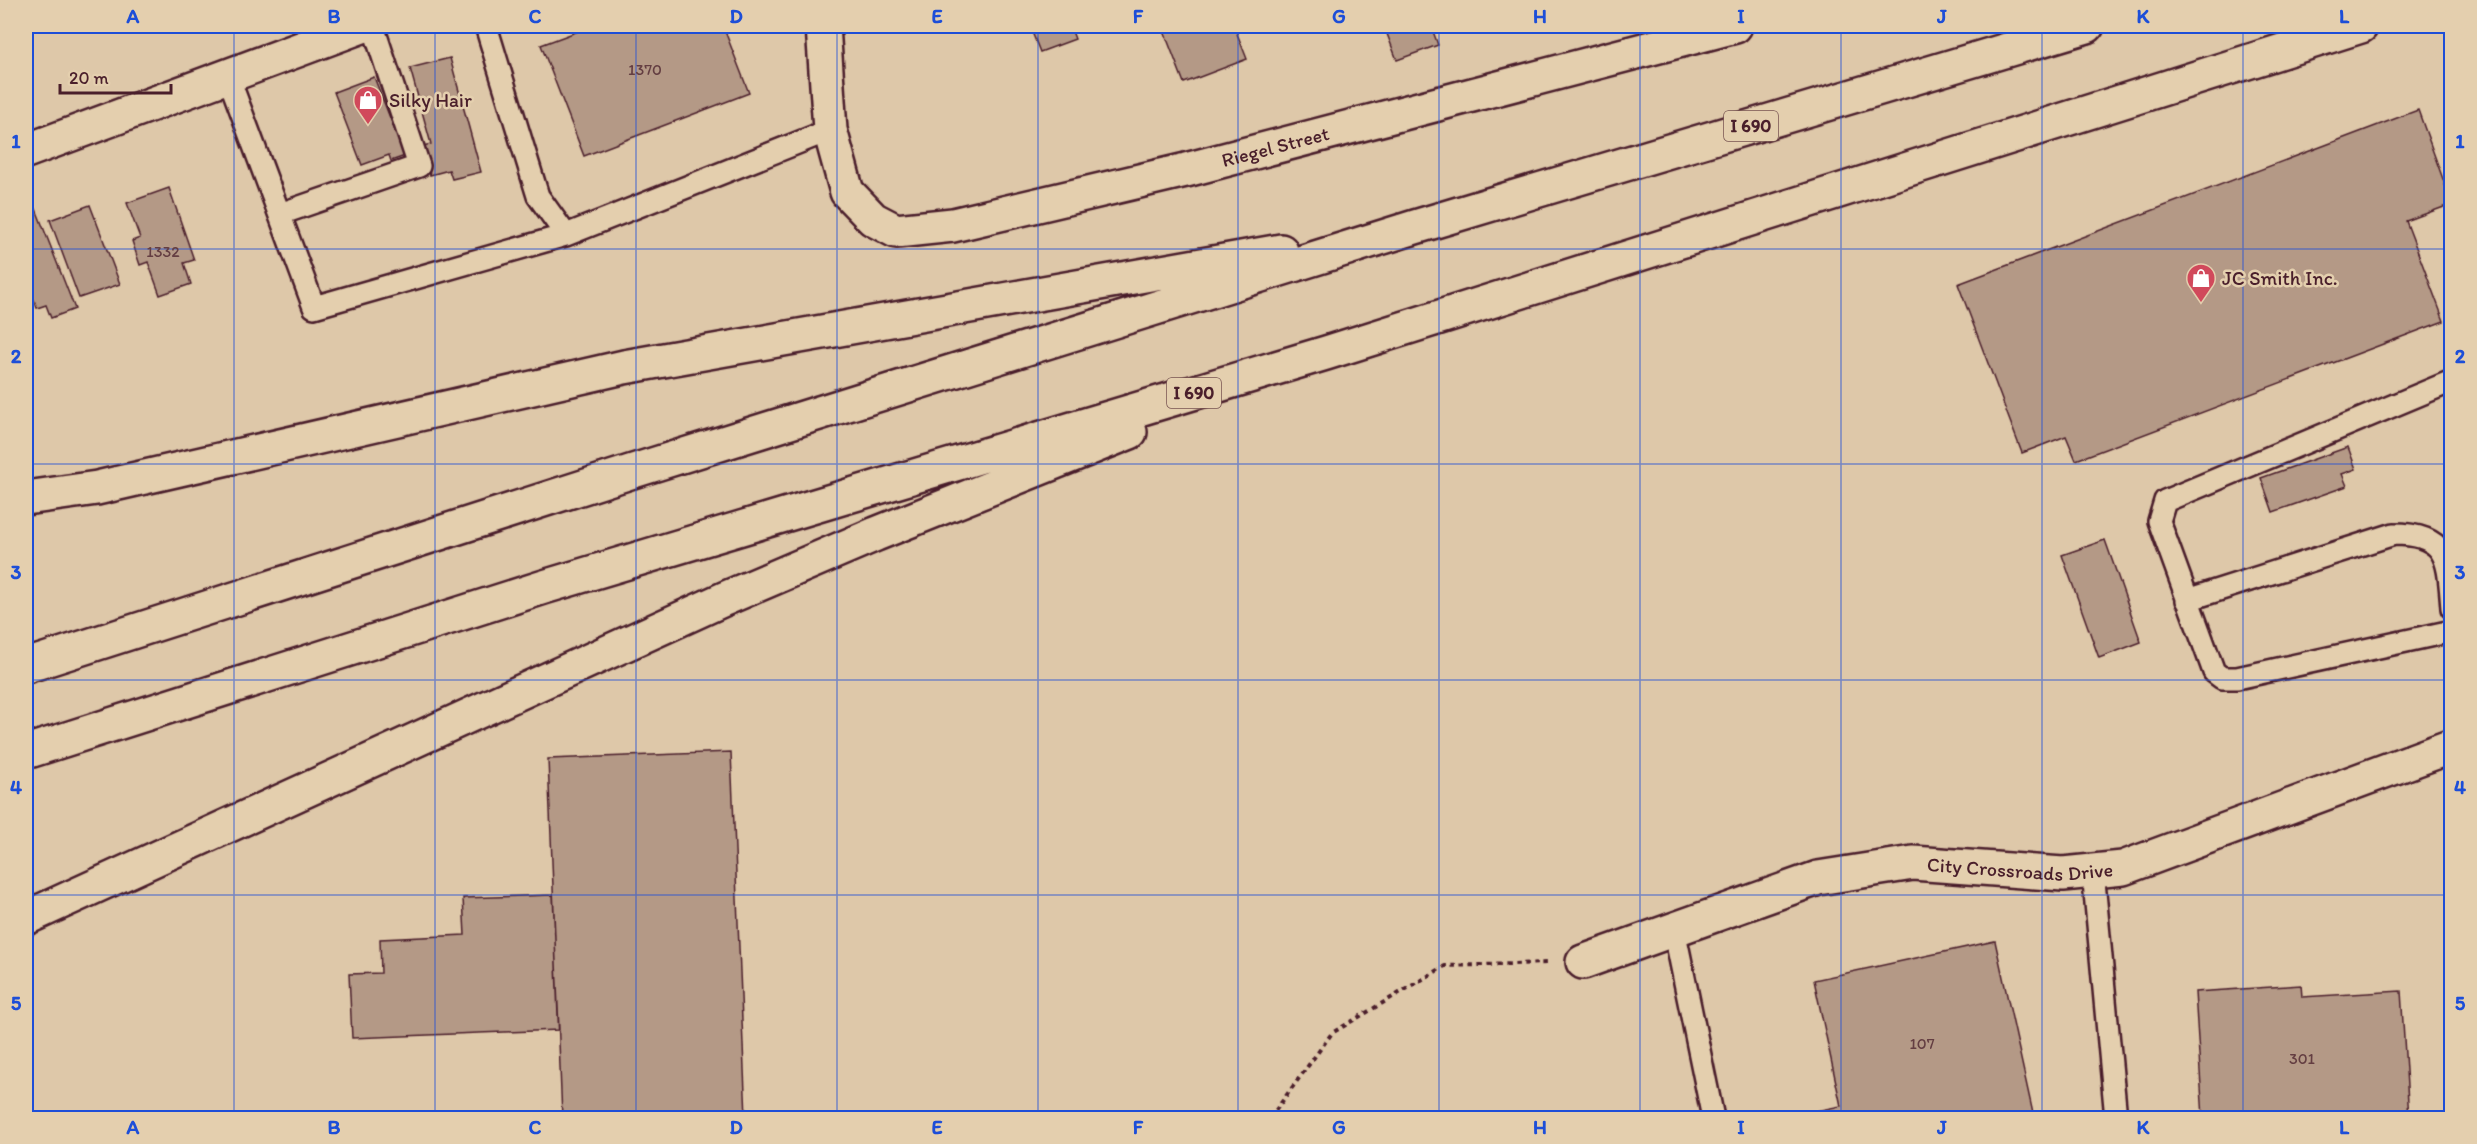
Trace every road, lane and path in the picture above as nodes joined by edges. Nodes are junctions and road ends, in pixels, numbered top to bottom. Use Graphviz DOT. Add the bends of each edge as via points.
graph roads {
  1 [pos="362,26"];
  2 [pos="373,26"];
  3 [pos="486,26"];
  4 [pos="823,26"];
  5 [pos="1735,26"];
  6 [pos="2086,26"];
  7 [pos="2361,26"];
  8 [pos="228,76"];
  9 [pos="831,130"];
  10 [pos="26,151"];
  11 [pos="280,214"];
  12 [pos="1415,227"];
  13 [pos="566,235"];
  14 [pos="1326,353"];
  15 [pos="2451,381"];
  16 [pos="97,488"];
  17 [pos="26,498"];
  18 [pos="26,513"];
  19 [pos="2187,600"];
  20 [pos="2451,608"];
  21 [pos="2451,631"];
  22 [pos="26,666"];
  23 [pos="2451,747"];
  24 [pos="26,753"];
  25 [pos="2092,871"];
  26 [pos="26,918"];
  27 [pos="1674,929"];
  28 [pos="1583,962"];
  29 [pos="1270,1119"];
  30 [pos="1713,1119"];
  31 [pos="2116,1119"];
  1 -- 8 [label="main road"];
  2 -- 11 [label="lane" via="419,166"];
  3 -- 13 [label="lane" via="538,196"];
  4 -- 9 [label="main road, Riegel Street"];
  5 -- 9 [label="main road, Riegel Street" via="1186,170 953,225 896,231 873,219 847,192"];
  6 -- 12 [label="main road, I 690"];
  7 -- 14 [label="main road, I 690"];
  8 -- 10 [label="main road"];
  8 -- 11 [label="lane"];
  9 -- 13 [label="lane"];
  11 -- 13 [label="lane" via="314,306"];
  12 -- 16 [label="main road" via="624,367"];
  12 -- 22 [label="main road, I 690" via="595,483"];
  14 -- 24 [label="main road, I 690" via="544,587"];
  14 -- 26 [label="main road" via="724,598"];
  15 -- 19 [label="lane" via="2165,501 2159,521"];
  16 -- 17 [label="main road"];
  16 -- 18 [label="main road"];
  19 -- 20 [label="lane" via="2394,534 2416,534 2430,539 2442,553 2449,569"];
  19 -- 21 [label="lane" via="2214,672 2222,678 2237,678"];
  23 -- 25 [label="main road, City Crossroads Drive" via="2123,868"];
  25 -- 27 [label="main road, City Crossroads Drive" via="2062,874 1913,863 1818,878"];
  25 -- 31 [label="lane"];
  27 -- 28 [label="main road, City Crossroads Drive"];
  27 -- 30 [label="lane"];
  28 -- 29 [label="path" via="1445,966 1332,1033"];
}
